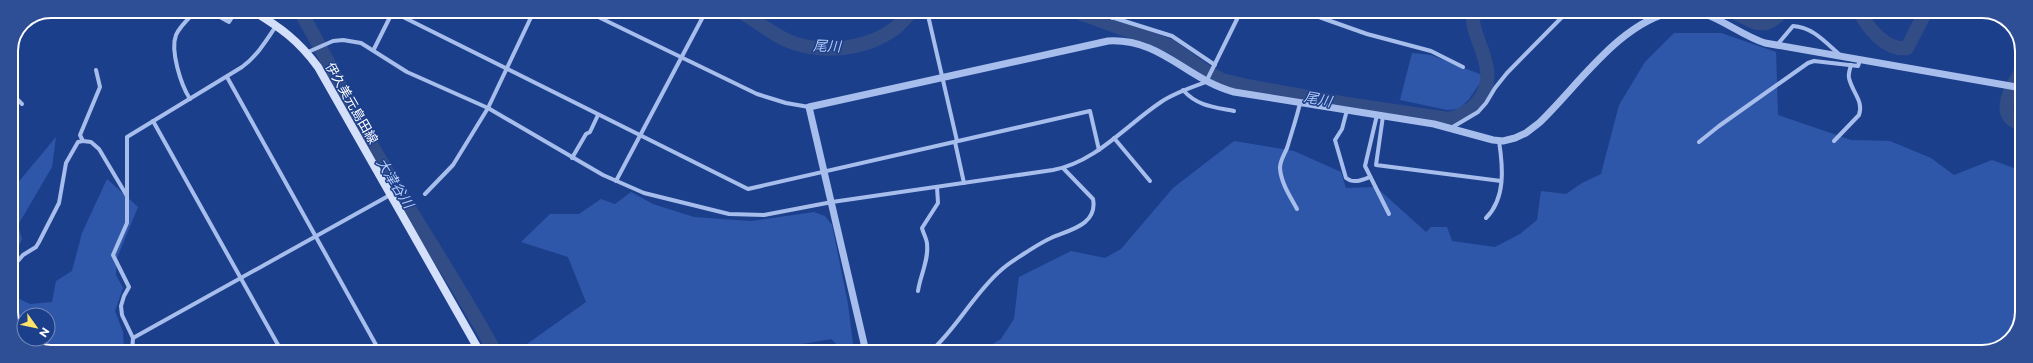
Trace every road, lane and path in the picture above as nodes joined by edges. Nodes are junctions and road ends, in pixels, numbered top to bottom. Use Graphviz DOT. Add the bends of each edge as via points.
graph roads {
  1 [pos="188,18"];
  2 [pos="220,18"];
  3 [pos="232,18"];
  4 [pos="264,18"];
  5 [pos="390,18"];
  6 [pos="405,18"];
  7 [pos="531,18"];
  8 [pos="600,18"];
  9 [pos="702,18"];
  10 [pos="929,18"];
  11 [pos="1112,18"];
  12 [pos="1238,18"];
  13 [pos="1322,18"];
  14 [pos="1561,18"];
  15 [pos="1658,18"];
  16 [pos="1712,18"];
  17 [pos="276,25"];
  18 [pos="1777,45"];
  19 [pos="374,49"];
  20 [pos="311,51"];
  21 [pos="1841,56"];
  22 [pos="680,57"];
  23 [pos="1860,60"];
  24 [pos="1850,65"];
  25 [pos="1214,66"];
  26 [pos="1463,68"];
  27 [pos="506,69"];
  28 [pos="96,70"];
  29 [pos="227,77"];
  30 [pos="942,78"];
  31 [pos="1207,80"];
  32 [pos="2015,87"];
  33 [pos="1183,90"];
  34 [pos="190,99"];
  35 [pos="18,100"];
  36 [pos="1300,103"];
  37 [pos="22,104"];
  38 [pos="809,107"];
  39 [pos="488,108"];
  40 [pos="1347,110"];
  41 [pos="1234,111"];
  42 [pos="598,115"];
  43 [pos="1380,116"];
  44 [pos="153,121"];
  45 [pos="1450,128"];
  46 [pos="640,136"];
  47 [pos="1114,138"];
  48 [pos="83,141"];
  49 [pos="1499,141"];
  50 [pos="1834,141"];
  51 [pos="956,142"];
  52 [pos="1699,142"];
  53 [pos="1099,150"];
  54 [pos="572,158"];
  55 [pos="1063,168"];
  56 [pos="824,172"];
  57 [pos="1370,177"];
  58 [pos="616,181"];
  59 [pos="1150,181"];
  60 [pos="1501,181"];
  61 [pos="964,183"];
  62 [pos="937,187"];
  63 [pos="390,194"];
  64 [pos="425,194"];
  65 [pos="127,197"];
  66 [pos="832,202"];
  67 [pos="1297,209"];
  68 [pos="1389,214"];
  69 [pos="1486,218"];
  70 [pos="316,236"];
  71 [pos="18,260"];
  72 [pos="241,278"];
  73 [pos="918,291"];
  74 [pos="133,338"];
  75 [pos="132,345"];
  76 [pos="278,345"];
  77 [pos="376,345"];
  78 [pos="476,345"];
  79 [pos="864,345"];
  80 [pos="937,345"];
  1 -- 34 [label="street" via="176,35 174,46 182,87"];
  2 -- 3 [label="street" via="229,22"];
  4 -- 17 [label="main road, 伊久美元島田線"];
  5 -- 19 [label="street"];
  6 -- 27 [label="street"];
  7 -- 27 [label="street"];
  8 -- 22 [label="street"];
  9 -- 22 [label="street"];
  10 -- 30 [label="street"];
  11 -- 25 [label="street" via="1172,36"];
  12 -- 25 [label="street"];
  13 -- 26 [label="street" via="1367,34 1431,51"];
  14 -- 45 [label="street" via="1507,72 1478,112"];
  15 -- 49 [label="street" via="1623,38 1526,133"];
  16 -- 18 [label="street" via="1755,40"];
  17 -- 20 [label="main road, 伊久美元島田線"];
  17 -- 29 [label="street" via="252,60"];
  18 -- 21 [label="street"];
  18 -- 21 [label="street" via="1793,26 1800,26 1823,39"];
  19 -- 20 [label="street" via="352,41 333,41"];
  19 -- 39 [label="street" via="407,72"];
  20 -- 63 [label="main road, 伊久美元島田線"];
  21 -- 23 [label="street"];
  22 -- 38 [label="street" via="769,99"];
  22 -- 46 [label="street"];
  23 -- 24 [label="street" via="1858,66"];
  23 -- 32 [label="street"];
  24 -- 50 [label="street" via="1848,77 1861,104 1861,110"];
  24 -- 52 [label="street" via="1814,61 1808,63"];
  25 -- 31 [label="street"];
  27 -- 39 [label="street"];
  27 -- 42 [label="street"];
  28 -- 48 [label="street" via="100,87 81,129 80,136"];
  29 -- 34 [label="street"];
  29 -- 70 [label="street"];
  30 -- 31 [label="street" via="1108,40 1119,40 1150,47"];
  30 -- 38 [label="street"];
  30 -- 51 [label="street"];
  31 -- 33 [label="street"];
  31 -- 36 [label="street" via="1234,92"];
  33 -- 41 [label="street" via="1201,104"];
  33 -- 47 [label="street" via="1162,101"];
  34 -- 44 [label="street"];
  35 -- 37 [label="street"];
  36 -- 40 [label="street"];
  36 -- 67 [label="street" via="1288,146 1280,161 1284,185"];
  38 -- 56 [label="street"];
  39 -- 54 [label="street"];
  39 -- 64 [label="street" via="453,165"];
  40 -- 43 [label="street"];
  40 -- 57 [label="street" via="1342,129 1335,140 1346,178 1357,181"];
  42 -- 46 [label="street"];
  42 -- 54 [label="street"];
  43 -- 45 [label="street"];
  43 -- 57 [label="street" via="1365,166"];
  43 -- 60 [label="street" via="1376,165"];
  44 -- 65 [label="street" via="126,137"];
  44 -- 72 [label="street"];
  45 -- 49 [label="street"];
  46 -- 56 [label="street" via="748,189"];
  46 -- 58 [label="street"];
  47 -- 53 [label="street"];
  47 -- 59 [label="street"];
  48 -- 65 [label="street" via="91,142 99,149"];
  48 -- 71 [label="street" via="78,142 67,158 59,203 39,242"];
  49 -- 60 [label="street"];
  51 -- 53 [label="street" via="1090,111"];
  51 -- 56 [label="street"];
  51 -- 61 [label="street"];
  53 -- 55 [label="street" via="1086,159"];
  54 -- 58 [label="street"];
  55 -- 61 [label="street"];
  55 -- 80 [label="street" via="1092,199 1094,205 1088,220 1079,227 1050,238 1007,265"];
  56 -- 66 [label="street"];
  57 -- 68 [label="street"];
  58 -- 66 [label="street" via="644,193 729,214 764,214"];
  60 -- 69 [label="street" via="1496,204"];
  61 -- 62 [label="street"];
  62 -- 66 [label="street"];
  62 -- 73 [label="street" via="938,203 922,228 927,243 926,262"];
  63 -- 70 [label="street"];
  63 -- 78 [label="main road, 伊久美元島田線"];
  65 -- 74 [label="street" via="127,223 113,255 129,287 121,306 122,315"];
  66 -- 79 [label="street"];
  70 -- 72 [label="street"];
  70 -- 77 [label="street"];
  72 -- 74 [label="street"];
  72 -- 76 [label="street"];
  74 -- 75 [label="street"];
}
